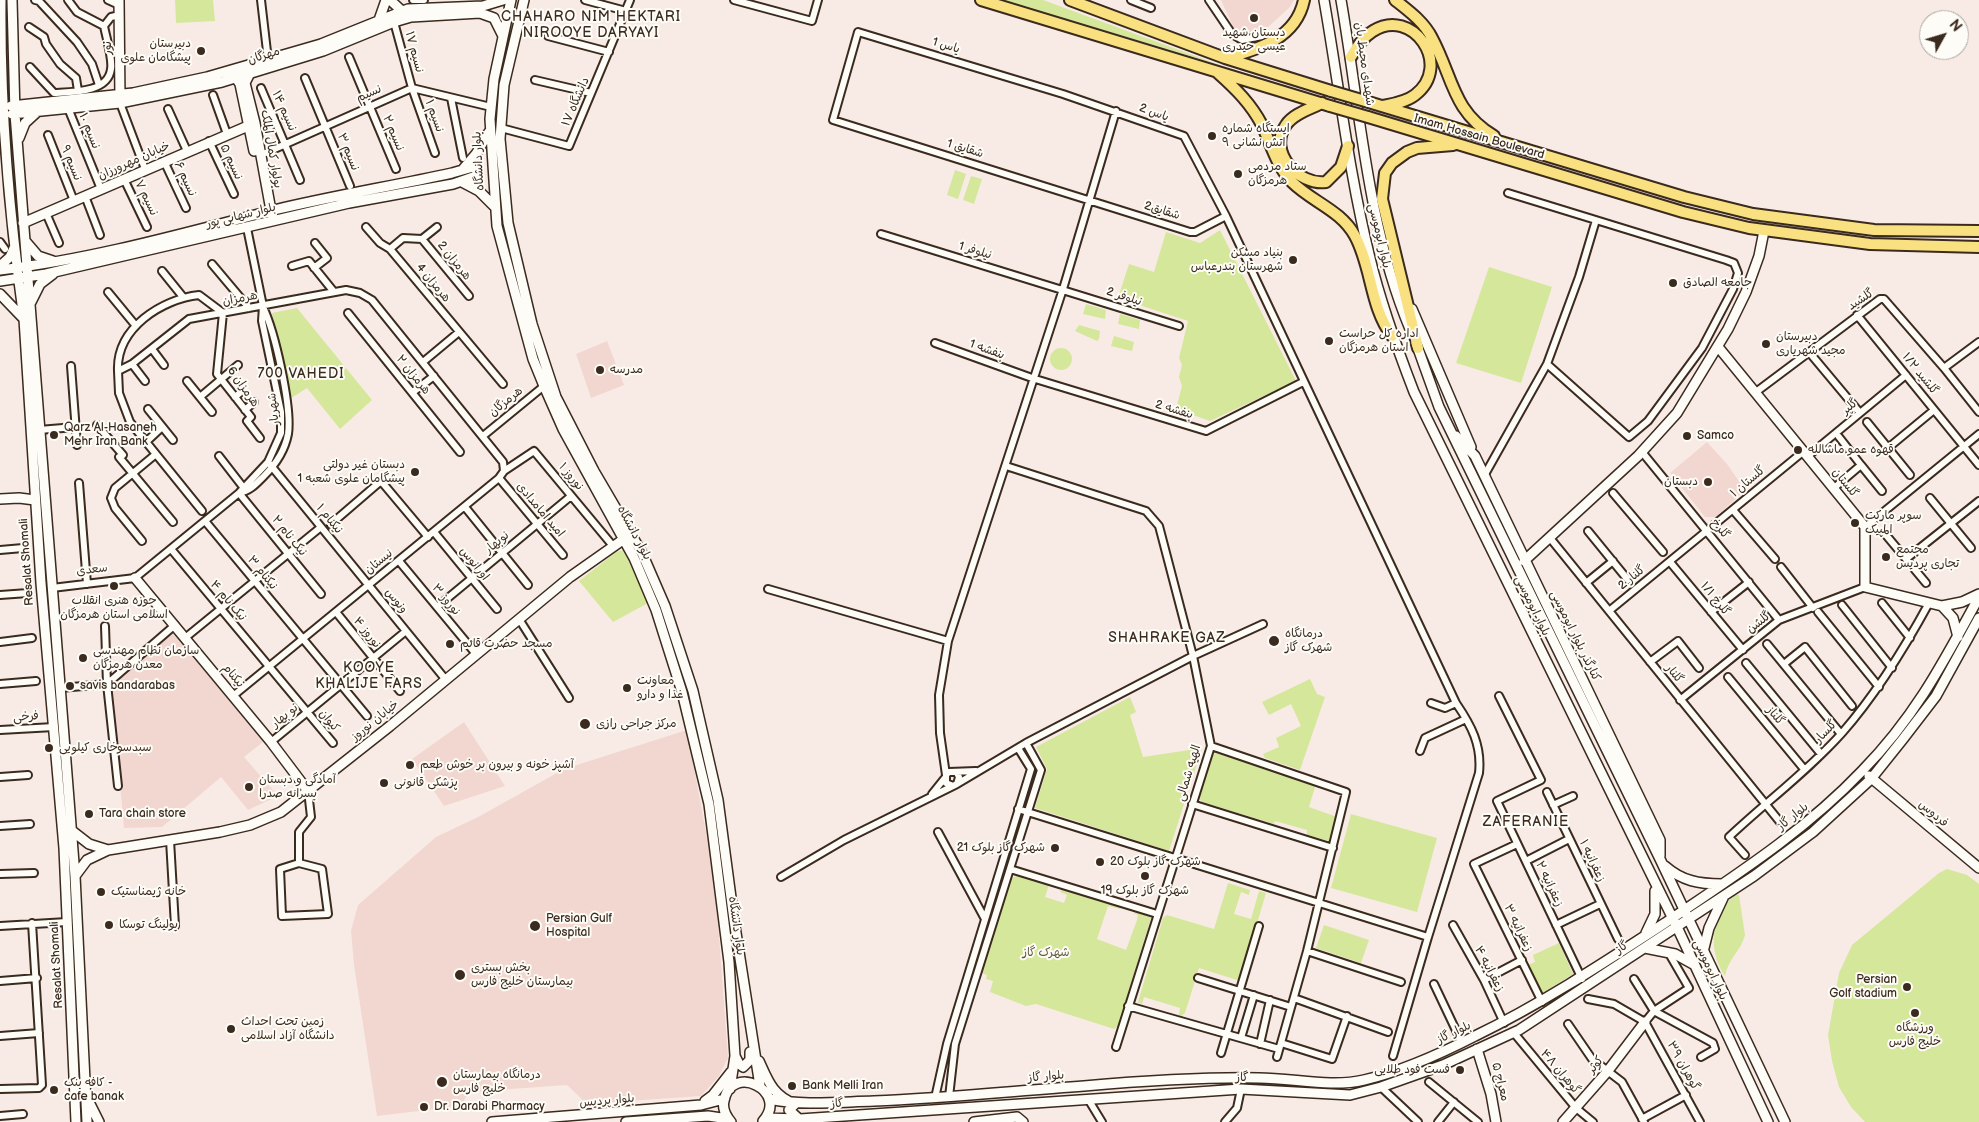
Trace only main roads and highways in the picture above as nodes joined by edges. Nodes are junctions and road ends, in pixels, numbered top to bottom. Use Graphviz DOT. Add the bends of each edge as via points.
graph roads {
  1 [pos="1,0"];
  2 [pos="12,0"];
  3 [pos="386,0"];
  4 [pos="390,0"];
  5 [pos="502,0"];
  6 [pos="511,0"];
  7 [pos="524,0"];
  8 [pos="981,0"];
  9 [pos="1070,0"];
  10 [pos="1304,0"];
  11 [pos="1324,0"];
  12 [pos="1341,0"];
  13 [pos="1394,0"];
  14 [pos="119,2"];
  15 [pos="453,3"];
  16 [pos="491,4"];
  17 [pos="402,11"];
  18 [pos="487,15"];
  19 [pos="379,20"];
  20 [pos="358,33"];
  21 [pos="502,40"];
  22 [pos="513,47"];
  23 [pos="1351,57"];
  24 [pos="1225,58"];
  25 [pos="1216,70"];
  26 [pos="250,73"];
  27 [pos="236,78"];
  28 [pos="14,80"];
  29 [pos="120,99"];
  30 [pos="1326,104"];
  31 [pos="37,107"];
  32 [pos="1382,107"];
  33 [pos="4,110"];
  34 [pos="15,110"];
  35 [pos="252,124"];
  36 [pos="490,131"];
  37 [pos="1360,132"];
  38 [pos="17,143"];
  39 [pos="1462,145"];
  40 [pos="1510,145"];
  41 [pos="1348,146"];
  42 [pos="459,171"];
  43 [pos="462,182"];
  44 [pos="267,197"];
  45 [pos="494,206"];
  46 [pos="272,216"];
  47 [pos="245,219"];
  48 [pos="23,223"];
  49 [pos="247,228"];
  50 [pos="1764,231"];
  51 [pos="1979,231"];
  52 [pos="24,239"];
  53 [pos="15,243"];
  54 [pos="1979,247"];
  55 [pos="58,261"];
  56 [pos="27,266"];
  57 [pos="0,268"];
  58 [pos="17,268"];
  59 [pos="56,272"];
  60 [pos="28,277"];
  61 [pos="18,279"];
  62 [pos="0,282"];
  63 [pos="1404,289"];
  64 [pos="0,294"];
  65 [pos="30,305"];
  66 [pos="24,319"];
  67 [pos="1392,336"];
  68 [pos="1418,348"];
  69 [pos="1719,348"];
  70 [pos="35,430"];
  71 [pos="1452,433"];
  72 [pos="1475,456"];
  73 [pos="34,487"];
  74 [pos="19,498"];
  75 [pos="0,500"];
  76 [pos="35,500"];
  77 [pos="624,539"];
  78 [pos="1524,561"];
  79 [pos="136,578"];
  80 [pos="1979,596"];
  81 [pos="1942,606"];
  82 [pos="1979,618"];
  83 [pos="1958,638"];
  84 [pos="1579,674"];
  85 [pos="1579,695"];
  86 [pos="1616,749"];
  87 [pos="1614,766"];
  88 [pos="1863,770"];
  89 [pos="1871,779"];
  90 [pos="308,792"];
  91 [pos="71,830"];
  92 [pos="108,850"];
  93 [pos="1661,861"];
  94 [pos="1979,868"];
  95 [pos="75,876"];
  96 [pos="1722,884"];
  97 [pos="1655,886"];
  98 [pos="1725,895"];
  99 [pos="1684,909"];
  100 [pos="1672,918"];
  101 [pos="1689,919"];
  102 [pos="722,920"];
  103 [pos="734,920"];
  104 [pos="1677,927"];
  105 [pos="1644,937"];
  106 [pos="1645,948"];
  107 [pos="1703,952"];
  108 [pos="1693,964"];
  109 [pos="1645,1022"];
  110 [pos="751,1033"];
  111 [pos="1477,1049"];
  112 [pos="753,1050"];
  113 [pos="735,1056"];
  114 [pos="733,1067"];
  115 [pos="760,1086"];
  116 [pos="1087,1086"];
  117 [pos="730,1089"];
  118 [pos="86,1097"];
  119 [pos="724,1099"];
  120 [pos="769,1099"];
  121 [pos="1088,1099"];
  122 [pos="701,1104"];
  123 [pos="794,1104"];
  124 [pos="708,1116"];
  125 [pos="800,1119"];
  126 [pos="75,1120"];
  127 [pos="730,1120"];
  128 [pos="764,1120"];
  129 [pos="1020,1120"];
  130 [pos="784,1121"];
  131 [pos="87,1122"];
  132 [pos="99,1122"];
  133 [pos="492,1122"];
  134 [pos="626,1122"];
  135 [pos="718,1122"];
  136 [pos="974,1122"];
  137 [pos="1496,1122"];
  138 [pos="1563,1122"];
  139 [pos="1768,1122"];
  140 [pos="1785,1122"];
  1 -- 33 [label="main road, Resalat Shomali"];
  2 -- 28 [label="main road, Resalat Shomali"];
  3 -- 19 [label="main road"];
  4 -- 17 [label="main road"];
  5 -- 16 [label="main road, مهرگان"];
  6 -- 21 [label="main road, بلوار دانشگاه"];
  7 -- 22 [label="main road, بلوار دانشگاه"];
  8 -- 25 [label="main road, Imam Hossain Boulevard"];
  9 -- 24 [label="main road, Imam Hossain Boulevard"];
  10 -- 24 [label="main road" via="1294,24 1280,37 1254,50"];
  11 -- 41 [label="main road, بلوار ابوموسی"];
  12 -- 23 [label="main road, شهدای محیط بان"];
  13 -- 40 [label="main road" via="1422,23 1432,38 1461,106 1480,126"];
  14 -- 29 [label="main road, نور"];
  15 -- 16 [label="main road, مهرگان"];
  15 -- 17 [label="main road, مهرگان"];
  16 -- 18 [label="main road" via="495,12"];
  17 -- 19 [label="main road, مهرگان"];
  18 -- 20 [label="main road, مهرگان" via="428,16"];
  18 -- 21 [label="main road" via="494,18"];
  19 -- 20 [label="main road, مهرگان"];
  20 -- 26 [label="main road, مهرگان" via="324,51"];
  20 -- 29 [label="main road, مهرگان" via="220,75"];
  21 -- 22 [label="main road"];
  21 -- 36 [label="main road, بلوار دانشگاه" via="494,79"];
  22 -- 103 [label="main road, بلوار دانشگاه" via="504,85 502,167 508,222 542,357 575,436 642,553 665,606 693,690 718,800"];
  23 -- 32 [label="main road" via="1365,37 1380,27 1406,28 1425,43 1431,72 1423,88 1406,100"];
  23 -- 37 [label="main road, شهدای محیط بان"];
  24 -- 32 [label="main road, Imam Hossain Boulevard, bridge"];
  25 -- 30 [label="main road, Imam Hossain Boulevard"];
  25 -- 67 [label="main road" via="1252,108 1287,176 1301,191 1338,215 1354,233 1377,305"];
  26 -- 27 [label="main road, مهرگان"];
  26 -- 35 [label="main road, بولوار کمال الملک" via="245,83"];
  27 -- 29 [label="main road, مهرگان"];
  27 -- 35 [label="main road, بولوار کمال الملک"];
  28 -- 31 [label="main road" via="23,98"];
  28 -- 34 [label="main road, Resalat Shomali"];
  29 -- 31 [label="main road, مهرگان"];
  29 -- 31 [label="main road, مهرگان" via="68,108"];
  30 -- 39 [label="main road, Imam Hossain Boulevard, bridge"];
  30 -- 41 [label="main road" via="1300,114 1286,125 1281,143 1288,165 1308,181 1326,182 1341,167"];
  31 -- 34 [label="main road, مهرگان"];
  31 -- 38 [label="main road" via="22,128"];
  32 -- 40 [label="main road, Imam Hossain Boulevard"];
  33 -- 34 [label="main road, مهرگان"];
  33 -- 53 [label="main road, Resalat Shomali"];
  34 -- 38 [label="main road, Resalat Shomali"];
  35 -- 44 [label="main road, بولوار کمال الملک" via="268,189"];
  35 -- 44 [label="main road, بولوار کمال الملک" via="262,190"];
  35 -- 48 [label="main road, خیابان مهرورزان"];
  36 -- 42 [label="main road" via="476,154"];
  36 -- 45 [label="main road, بلوار دانشگاه"];
  37 -- 68 [label="main road, بلوار ابوموسی" via="1382,242 1398,299"];
  38 -- 48 [label="main road, Resalat Shomali"];
  39 -- 50 [label="main road, Imam Hossain Boulevard" via="1683,212"];
  39 -- 63 [label="main road" via="1417,148 1399,156 1385,173 1382,199"];
  40 -- 51 [label="main road, Imam Hossain Boulevard" via="1753,214 1874,230"];
  41 -- 67 [label="main road, بلوار ابوموسی" via="1370,260"];
  42 -- 43 [label="main road" via="472,167 478,171 476,176"];
  42 -- 46 [label="main road, بلوار شهابی پور"];
  43 -- 45 [label="main road" via="479,191"];
  43 -- 46 [label="main road, بلوار شهابی پور"];
  44 -- 46 [label="main road"];
  45 -- 77 [label="main road, بلوار دانشگاه" via="496,226 533,359 568,438"];
  46 -- 47 [label="main road, بلوار شهابی پور"];
  46 -- 49 [label="main road, بلوار شهابی پور"];
  47 -- 49 [label="main road"];
  47 -- 55 [label="main road, بلوار شهابی پور"];
  48 -- 52 [label="main road, Resalat Shomali"];
  49 -- 59 [label="main road, بلوار شهابی پور"];
  50 -- 54 [label="main road, Imam Hossain Boulevard" via="1870,244"];
  50 -- 69 [label="main road" via="1746,292"];
  52 -- 55 [label="main road" via="38,256"];
  52 -- 56 [label="main road, Resalat Shomali"];
  53 -- 57 [label="main road" via="10,257"];
  53 -- 58 [label="main road, Resalat Shomali"];
  55 -- 56 [label="main road, بلوار شهابی پور"];
  56 -- 58 [label="main road, بلوار شهابی پور"];
  56 -- 60 [label="main road, Resalat Shomali"];
  57 -- 58 [label="main road, بلوار شهابی پور"];
  58 -- 61 [label="main road, Resalat Shomali"];
  59 -- 60 [label="main road, بلوار شهابی پور"];
  59 -- 65 [label="main road" via="40,284"];
  60 -- 61 [label="main road, بلوار شهابی پور"];
  60 -- 65 [label="main road, Resalat Shomali"];
  61 -- 62 [label="main road, بلوار شهابی پور"];
  61 -- 66 [label="main road, Resalat Shomali"];
  63 -- 68 [label="main road"];
  63 -- 72 [label="main road"];
  64 -- 66 [label="main road"];
  65 -- 70 [label="main road, Resalat Shomali"];
  66 -- 70 [label="main road, Resalat Shomali"];
  67 -- 97 [label="main road, بلوار ابوموسی" via="1440,447"];
  68 -- 71 [label="main road, بلوار ابوموسی" via="1426,375"];
  69 -- 78 [label="main road" via="1678,413 1642,452"];
  69 -- 81 [label="main road, گلستان" via="1865,527 1865,587"];
  70 -- 73 [label="main road, Resalat Shomali"];
  70 -- 91 [label="main road, Resalat Shomali" via="52,588"];
  71 -- 72 [label="main road, کنارگذر بلوار ابوموسی"];
  71 -- 85 [label="main road, بلوار ابوموسی"];
  72 -- 78 [label="main road, کنارگذر بلوار ابوموسی"];
  73 -- 74 [label="main road"];
  73 -- 76 [label="main road, Resalat Shomali"];
  74 -- 75 [label="main road"];
  74 -- 76 [label="main road"];
  76 -- 126 [label="main road, Resalat Shomali" via="64,848"];
  77 -- 90 [label="main road, خیابان نوروز" via="519,619"];
  77 -- 102 [label="main road, بلوار دانشگاه" via="656,610 682,692 709,804"];
  78 -- 84 [label="main road, کنارگذر بلوار ابوموسی"];
  79 -- 90 [label="main road, نیکنام"];
  80 -- 81 [label="main road"];
  80 -- 83 [label="main road, بلوار گاز"];
  81 -- 83 [label="main road" via="1953,618"];
  82 -- 89 [label="main road, بلوار گاز" via="1936,696"];
  83 -- 88 [label="main road, بلوار گاز" via="1924,696"];
  84 -- 85 [label="main road"];
  84 -- 86 [label="main road, کنارگذر بلوار ابوموسی"];
  85 -- 87 [label="main road, بلوار ابوموسی"];
  86 -- 87 [label="main road"];
  86 -- 93 [label="main road, کنارگذر بلوار ابوموسی" via="1660,840"];
  87 -- 93 [label="main road, بلوار ابوموسی"];
  88 -- 89 [label="main road, فردوس"];
  88 -- 96 [label="main road, بلوار گاز" via="1802,827"];
  89 -- 94 [label="main road, فردوس"];
  89 -- 98 [label="main road, بلوار گاز" via="1799,843"];
  90 -- 92 [label="main road, خیابان نوروز" via="281,812 250,825"];
  91 -- 92 [label="main road, خیابان نوروز" via="88,844"];
  91 -- 95 [label="main road, Resalat Shomali"];
  92 -- 95 [label="main road, خیابان نوروز" via="87,860"];
  93 -- 96 [label="main road" via="1673,873 1695,883"];
  93 -- 99 [label="main road, بلوار ابوموسی"];
  95 -- 118 [label="main road, Resalat Shomali"];
  96 -- 99 [label="main road, بلوار گاز"];
  97 -- 100 [label="main road, بلوار ابوموسی"];
  97 -- 105 [label="main road" via="1655,914"];
  98 -- 101 [label="main road, بلوار گاز"];
  98 -- 107 [label="main road" via="1716,908"];
  99 -- 100 [label="main road, بلوار گاز"];
  99 -- 101 [label="main road, بلوار ابوموسی"];
  100 -- 104 [label="main road, بلوار ابوموسی"];
  100 -- 105 [label="main road, بلوار گاز"];
  101 -- 104 [label="main road, بلوار گاز"];
  101 -- 107 [label="main road, بلوار ابوموسی"];
  102 -- 103 [label="main road"];
  102 -- 113 [label="main road, بلوار دانشگاه" via="729,962"];
  103 -- 110 [label="main road, بلوار دانشگاه"];
  104 -- 106 [label="main road, گاز"];
  104 -- 108 [label="main road, بلوار ابوموسی"];
  105 -- 116 [label="main road, بلوار گاز" via="1504,1023 1402,1068 1365,1080 1342,1084 1234,1078"];
  106 -- 108 [label="main road" via="1675,954"];
  106 -- 111 [label="main road, گاز" via="1514,1033"];
  107 -- 140 [label="main road, بلوار ابوموسی"];
  108 -- 139 [label="main road, بلوار ابوموسی"];
  109 -- 138 [label="main road, کوثر"];
  110 -- 112 [label="main road, بلوار دانشگاه"];
  110 -- 113 [label="main road" via="750,1060 740,1066"];
  111 -- 121 [label="main road, گاز" via="1443,1065 1350,1095 1241,1089"];
  111 -- 137 [label="main road, معراج ۵"];
  112 -- 115 [label="main road, بلوار دانشگاه"];
  112 -- 123 [label="main road" via="772,1089"];
  113 -- 114 [label="main road, بلوار دانشگاه"];
  114 -- 117 [label="main road, بلوار دانشگاه"];
  114 -- 122 [label="main road" via="713,1095"];
  115 -- 117 [label="main road" via="741,1082"];
  115 -- 120 [label="main road"];
  116 -- 121 [label="main road"];
  116 -- 123 [label="main road, بلوار گاز" via="935,1098"];
  117 -- 119 [label="main road"];
  118 -- 131 [label="main road, Resalat Shomali"];
  118 -- 132 [label="main road"];
  119 -- 122 [label="main road, بلوار پردیس"];
  119 -- 127 [label="main road" via="724,1109"];
  120 -- 123 [label="main road, بلوار گاز"];
  120 -- 128 [label="main road" via="769,1112"];
  121 -- 125 [label="main road, گاز"];
  122 -- 124 [label="main road" via="710,1108"];
  122 -- 133 [label="main road, بلوار پردیس"];
  123 -- 125 [label="main road" via="789,1110"];
  124 -- 127 [label="main road, بلوار پردیس"];
  124 -- 134 [label="main road, بلوار پردیس"];
  124 -- 135 [label="main road"];
  125 -- 130 [label="main road, گاز"];
  128 -- 130 [label="main road, گاز"];
  129 -- 136 [label="main road"];
}
